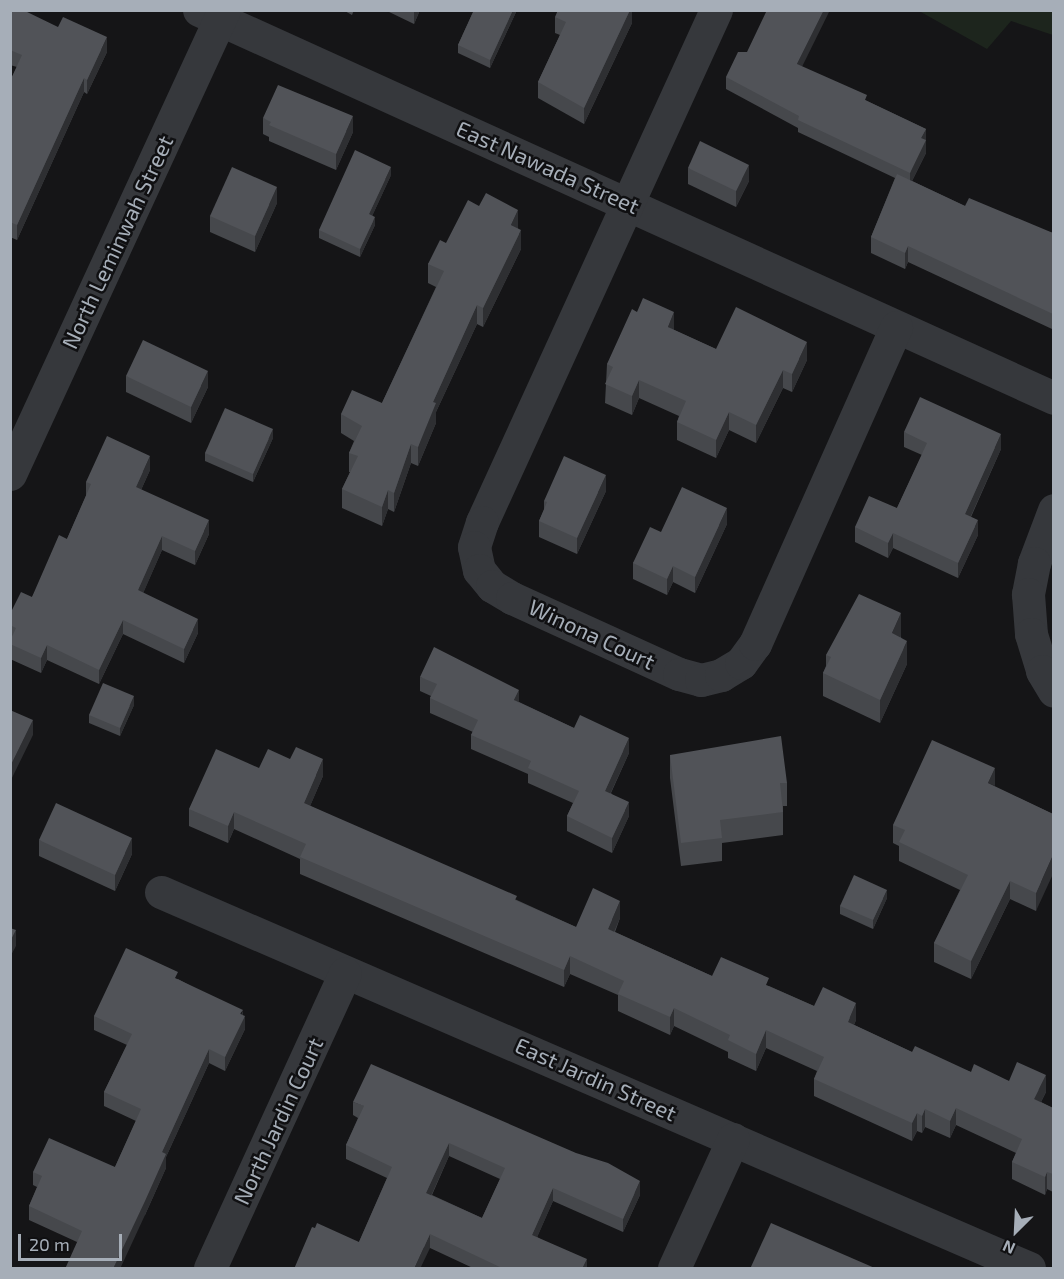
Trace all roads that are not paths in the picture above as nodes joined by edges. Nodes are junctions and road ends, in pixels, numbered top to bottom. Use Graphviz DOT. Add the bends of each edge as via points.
graph roads {
  1 [pos="716,10"];
  2 [pos="214,14"];
  3 [pos="629,203"];
  4 [pos="896,327"];
  5 [pos="1053,398"];
  6 [pos="10,474"];
  7 [pos="1053,510"];
  8 [pos="1053,691"];
  9 [pos="161,892"];
  10 [pos="345,973"];
  11 [pos="733,1139"];
  12 [pos="210,1269"];
  13 [pos="674,1269"];
  14 [pos="1029,1269"];
  1 -- 3 [label="street, Winona Court"];
  2 -- 3 [label="street, East Nawada Street"];
  2 -- 6 [label="street, North Leminwah Street"];
  3 -- 4 [label="street, East Nawada Street"];
  3 -- 4 [label="street, Winona Court" via="474,548 479,570 492,586 512,598 679,674 701,680 721,675 741,663 754,644"];
  4 -- 5 [label="street, East Nawada Street"];
  7 -- 8 [label="street" via="1034,563 1028,594 1031,634"];
  9 -- 10 [label="street, East Jardin Street"];
  10 -- 11 [label="street, East Jardin Street"];
  10 -- 12 [label="street, North Jardin Court"];
  11 -- 13 [label="street"];
  11 -- 14 [label="street, East Jardin Street"];
}
